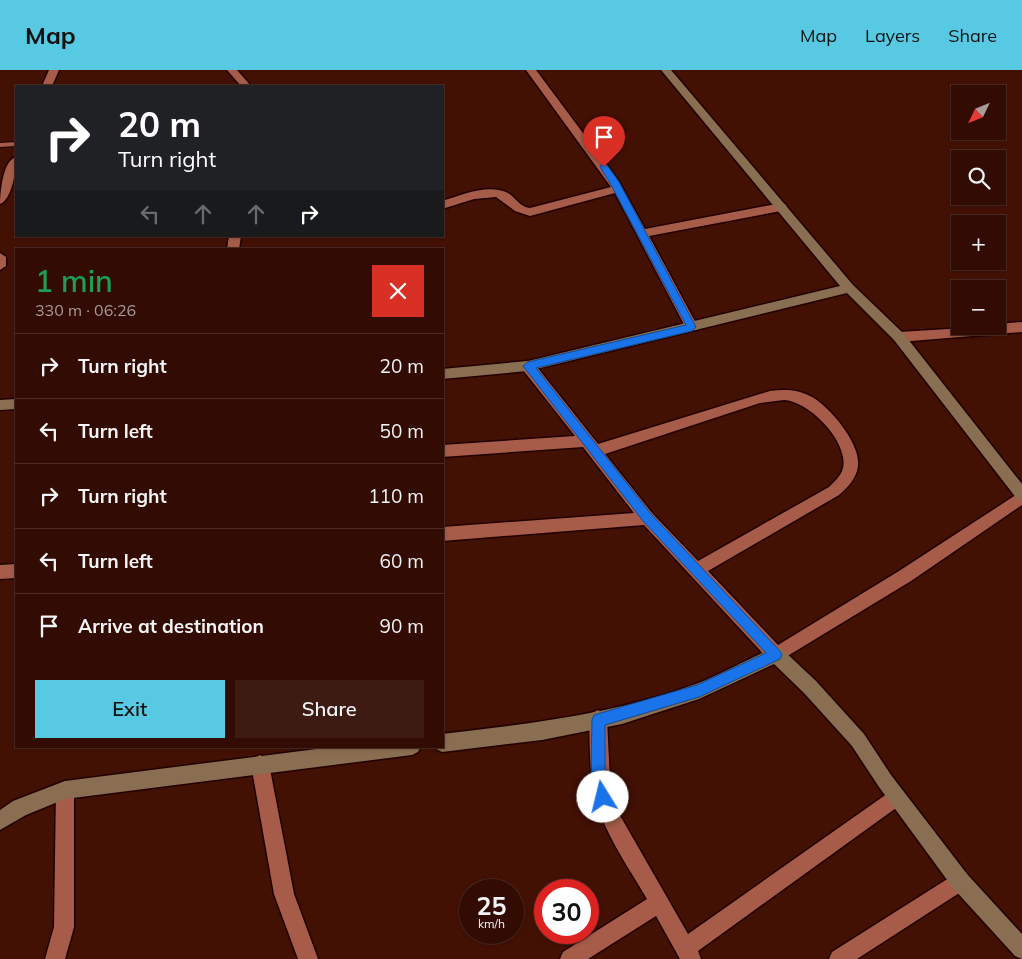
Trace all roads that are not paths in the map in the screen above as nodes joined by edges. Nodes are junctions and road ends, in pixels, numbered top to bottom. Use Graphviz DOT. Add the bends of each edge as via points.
graph roads {
  1 [pos="54,70"];
  2 [pos="232,70"];
  3 [pos="531,70"];
  4 [pos="666,70"];
  5 [pos="47,85"];
  6 [pos="245,85"];
  7 [pos="15,144"];
  8 [pos="0,146"];
  9 [pos="15,162"];
  10 [pos="618,189"];
  11 [pos="0,200"];
  12 [pos="444,205"];
  13 [pos="781,207"];
  14 [pos="642,233"];
  15 [pos="0,257"];
  16 [pos="0,266"];
  17 [pos="849,288"];
  18 [pos="692,327"];
  19 [pos="1022,327"];
  20 [pos="899,337"];
  21 [pos="528,366"];
  22 [pos="444,374"];
  23 [pos="15,404"];
  24 [pos="0,405"];
  25 [pos="591,446"];
  26 [pos="444,451"];
  27 [pos="1022,496"];
  28 [pos="647,518"];
  29 [pos="444,534"];
  30 [pos="696,570"];
  31 [pos="15,571"];
  32 [pos="0,572"];
  33 [pos="776,655"];
  34 [pos="598,720"];
  35 [pos="444,743"];
  36 [pos="395,748"];
  37 [pos="260,764"];
  38 [pos="64,790"];
  39 [pos="897,797"];
  40 [pos="0,821"];
  41 [pos="960,881"];
  42 [pos="659,903"];
  43 [pos="1022,949"];
  44 [pos="688,954"];
  45 [pos="55,959"];
  46 [pos="308,959"];
  47 [pos="570,959"];
  48 [pos="839,959"];
  1 -- 5 [label="street"];
  2 -- 6 [label="street"];
  3 -- 10 [label="street"];
  4 -- 13 [label="street"];
  7 -- 8 [label="lane"];
  9 -- 11 [label="street"];
  10 -- 12 [label="street" via="530,212 518,210 504,196 492,193"];
  10 -- 14 [label="street"];
  13 -- 14 [label="street"];
  13 -- 17 [label="street"];
  14 -- 18 [label="street"];
  15 -- 16 [label="street"];
  17 -- 18 [label="street"];
  17 -- 20 [label="street"];
  18 -- 21 [label="street"];
  19 -- 20 [label="street"];
  20 -- 27 [label="street"];
  21 -- 22 [label="street"];
  21 -- 25 [label="street"];
  23 -- 24 [label="street"];
  25 -- 26 [label="street"];
  25 -- 28 [label="street"];
  25 -- 30 [label="street" via="760,398 784,395 800,397 815,405 833,425 847,448 851,464 846,479 834,492"];
  27 -- 33 [label="street" via="905,576"];
  28 -- 29 [label="street"];
  28 -- 30 [label="street"];
  30 -- 33 [label="street"];
  31 -- 32 [label="street"];
  33 -- 34 [label="street" via="699,691"];
  33 -- 39 [label="street" via="858,740"];
  34 -- 35 [label="street" via="542,731"];
  34 -- 42 [label="street" via="603,797"];
  36 -- 37 [label="street"];
  37 -- 38 [label="street"];
  37 -- 46 [label="street" via="284,894"];
  38 -- 40 [label="street" via="20,808"];
  38 -- 45 [label="street" via="64,927"];
  39 -- 41 [label="street"];
  39 -- 44 [label="street"];
  41 -- 43 [label="street"];
  41 -- 48 [label="street"];
  42 -- 44 [label="street"];
  42 -- 47 [label="street"];
}
